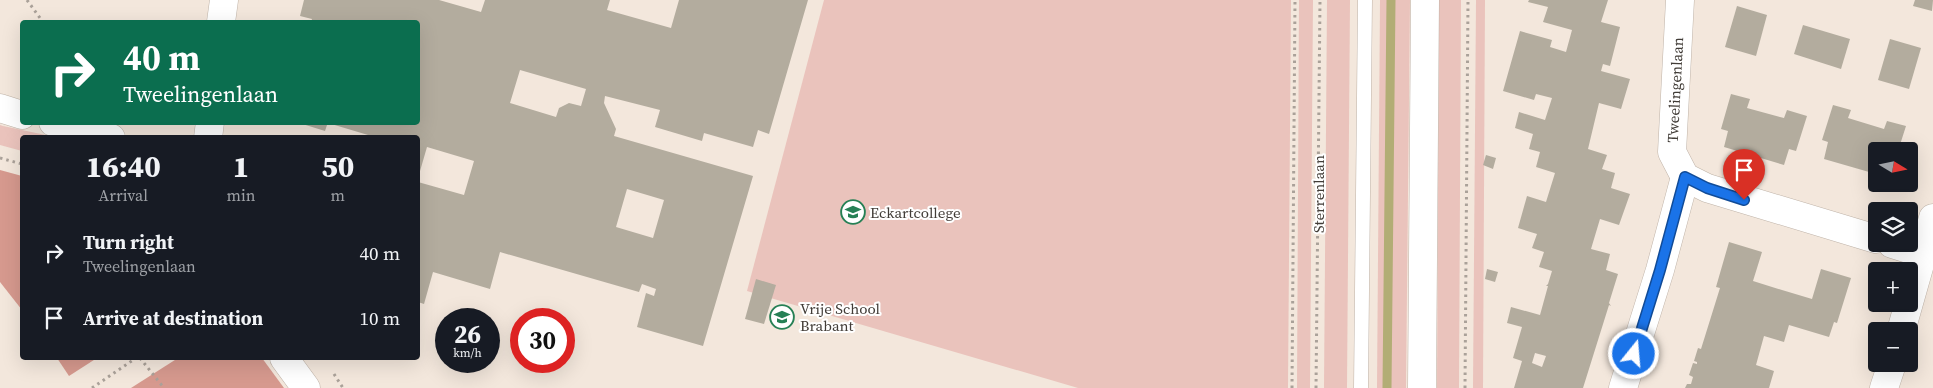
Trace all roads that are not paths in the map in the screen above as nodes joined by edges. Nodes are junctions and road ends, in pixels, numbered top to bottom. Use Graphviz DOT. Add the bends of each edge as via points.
graph roads {
  1 [pos="224,0"];
  2 [pos="1365,0"];
  3 [pos="1425,0"];
  4 [pos="1680,0"];
  5 [pos="222,20"];
  6 [pos="0,108"];
  7 [pos="20,114"];
  8 [pos="64,125"];
  9 [pos="100,135"];
  10 [pos="1685,177"];
  11 [pos="1933,218"];
  12 [pos="1868,237"];
  13 [pos="1918,252"];
  14 [pos="1924,254"];
  15 [pos="1904,322"];
  16 [pos="285,360"];
  17 [pos="1889,372"];
  18 [pos="306,388"];
  19 [pos="1361,388"];
  20 [pos="1422,388"];
  21 [pos="1623,388"];
  22 [pos="1884,388"];
  1 -- 5 [label="street"];
  2 -- 19 [label="lane"];
  3 -- 20 [label="street"];
  4 -- 10 [label="street, Tweelingenlaan" via="1672,152"];
  6 -- 7 [label="street"];
  8 -- 9 [label="street"];
  10 -- 12 [label="street" via="1707,188"];
  10 -- 21 [label="street"];
  11 -- 14 [label="street"];
  13 -- 14 [label="street"];
  14 -- 15 [label="street"];
  16 -- 18 [label="street"];
  17 -- 22 [label="street"];
}
